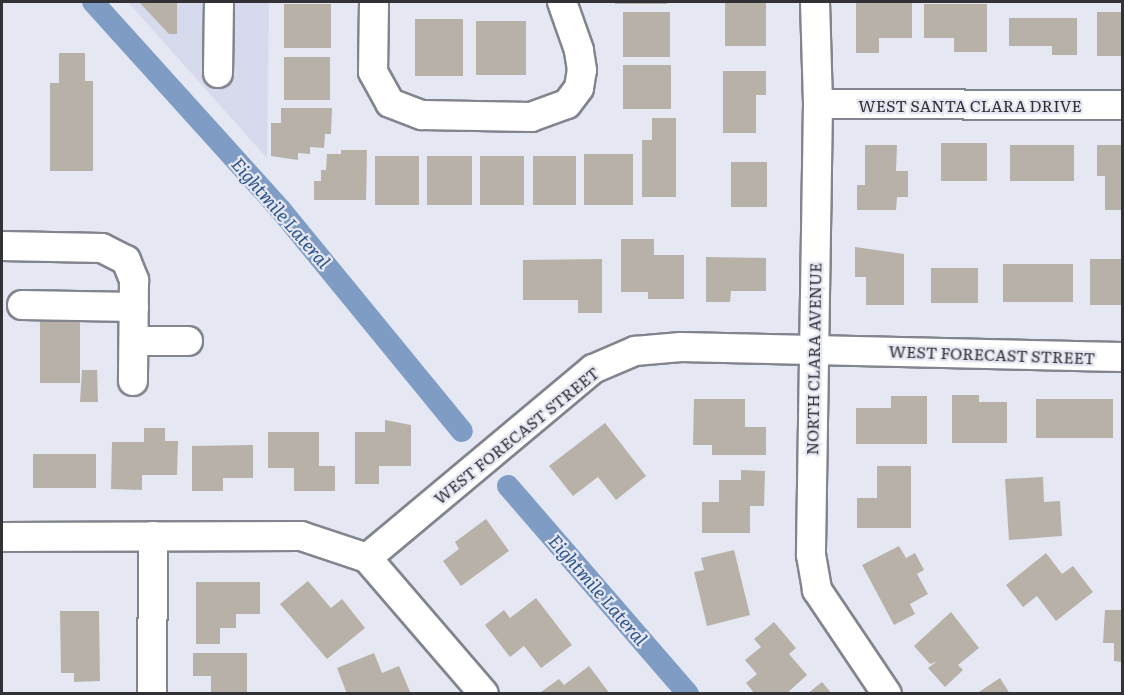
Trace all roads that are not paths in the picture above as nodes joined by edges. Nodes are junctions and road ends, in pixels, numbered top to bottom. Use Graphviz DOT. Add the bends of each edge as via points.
graph roads {
  1 [pos="219,2"];
  2 [pos="374,2"];
  3 [pos="562,2"];
  4 [pos="815,2"];
  5 [pos="218,73"];
  6 [pos="818,104"];
  7 [pos="1122,105"];
  8 [pos="2,246"];
  9 [pos="22,305"];
  10 [pos="134,307"];
  11 [pos="134,341"];
  12 [pos="188,341"];
  13 [pos="811,348"];
  14 [pos="1122,357"];
  15 [pos="133,381"];
  16 [pos="153,536"];
  17 [pos="2,537"];
  18 [pos="367,558"];
  19 [pos="152,693"];
  20 [pos="484,693"];
  21 [pos="887,693"];
  1 -- 5 [label="street"];
  2 -- 3 [label="street" via="372,72 390,103 422,115 531,117 567,104 579,88 582,70"];
  4 -- 6 [label="street, NORTH CLARA AVENUE"];
  6 -- 7 [label="street, WEST SANTA CLARA DRIVE"];
  6 -- 13 [label="street, NORTH CLARA AVENUE"];
  8 -- 10 [label="street" via="102,248 126,260 134,280"];
  9 -- 10 [label="street"];
  10 -- 11 [label="street"];
  11 -- 12 [label="street"];
  11 -- 15 [label="street"];
  13 -- 14 [label="street, WEST FORECAST STREET"];
  13 -- 18 [label="street, WEST FORECAST STREET" via="646,350 593,369"];
  13 -- 21 [label="street, NORTH CLARA AVENUE" via="811,555 817,590"];
  16 -- 17 [label="street"];
  16 -- 18 [label="street" via="301,536"];
  16 -- 19 [label="street"];
  18 -- 20 [label="street"];
}
